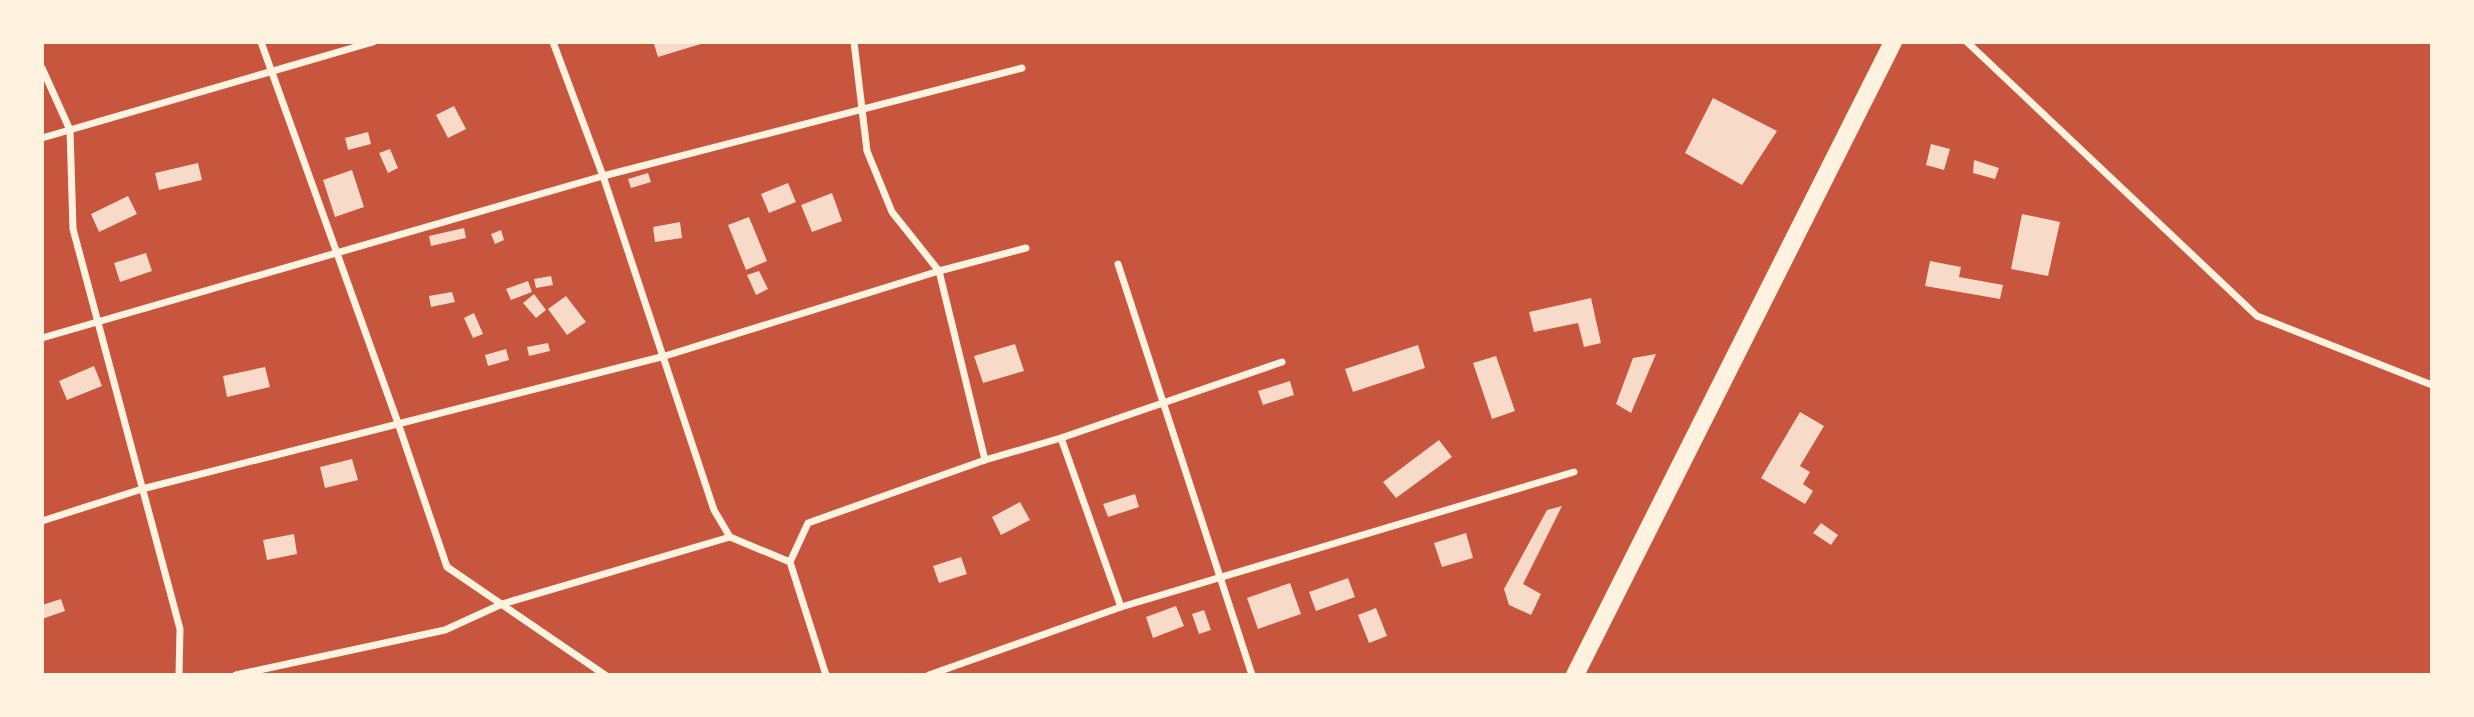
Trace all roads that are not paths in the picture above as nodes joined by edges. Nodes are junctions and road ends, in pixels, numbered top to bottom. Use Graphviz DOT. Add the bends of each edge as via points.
graph roads {
  1 [pos="261,42"];
  2 [pos="373,42"];
  3 [pos="553,42"];
  4 [pos="854,42"];
  5 [pos="1894,42"];
  6 [pos="1967,42"];
  7 [pos="42,68"];
  8 [pos="1022,68"];
  9 [pos="271,72"];
  10 [pos="863,109"];
  11 [pos="70,130"];
  12 [pos="42,138"];
  13 [pos="603,176"];
  14 [pos="1026,248"];
  15 [pos="336,253"];
  16 [pos="1118,264"];
  17 [pos="939,271"];
  18 [pos="98,322"];
  19 [pos="42,338"];
  20 [pos="665,356"];
  21 [pos="1282,362"];
  22 [pos="2432,385"];
  23 [pos="1164,403"];
  24 [pos="398,423"];
  25 [pos="1061,438"];
  26 [pos="985,460"];
  27 [pos="1574,472"];
  28 [pos="142,489"];
  29 [pos="42,521"];
  30 [pos="730,537"];
  31 [pos="790,562"];
  32 [pos="1221,578"];
  33 [pos="502,604"];
  34 [pos="1121,607"];
  35 [pos="179,675"];
  36 [pos="236,675"];
  37 [pos="605,675"];
  38 [pos="825,675"];
  39 [pos="929,675"];
  40 [pos="1252,675"];
  41 [pos="1576,675"];
  1 -- 9 [label="street"];
  2 -- 9 [label="street"];
  3 -- 13 [label="street"];
  4 -- 10 [label="street"];
  5 -- 41 [label="main road"];
  6 -- 22 [label="street" via="2258,316"];
  7 -- 11 [label="street"];
  8 -- 10 [label="street"];
  9 -- 11 [label="street"];
  9 -- 15 [label="street"];
  10 -- 13 [label="street"];
  10 -- 17 [label="street" via="867,151 892,212"];
  11 -- 12 [label="street"];
  11 -- 18 [label="street" via="73,229"];
  13 -- 15 [label="street"];
  13 -- 20 [label="street"];
  14 -- 17 [label="street"];
  15 -- 18 [label="street"];
  15 -- 24 [label="street"];
  16 -- 23 [label="street"];
  17 -- 20 [label="street"];
  17 -- 26 [label="street"];
  18 -- 19 [label="street"];
  18 -- 28 [label="street"];
  20 -- 24 [label="street"];
  20 -- 30 [label="street" via="714,510"];
  21 -- 23 [label="street"];
  23 -- 25 [label="street"];
  23 -- 32 [label="street"];
  24 -- 28 [label="street"];
  24 -- 33 [label="street" via="447,566"];
  25 -- 26 [label="street"];
  25 -- 34 [label="street"];
  26 -- 31 [label="street" via="808,523"];
  27 -- 32 [label="street"];
  28 -- 29 [label="street"];
  28 -- 35 [label="street" via="180,629"];
  30 -- 31 [label="street"];
  30 -- 33 [label="street"];
  31 -- 38 [label="street"];
  32 -- 34 [label="street"];
  32 -- 40 [label="street"];
  33 -- 36 [label="street" via="445,630"];
  33 -- 37 [label="street"];
  34 -- 39 [label="street"];
}
